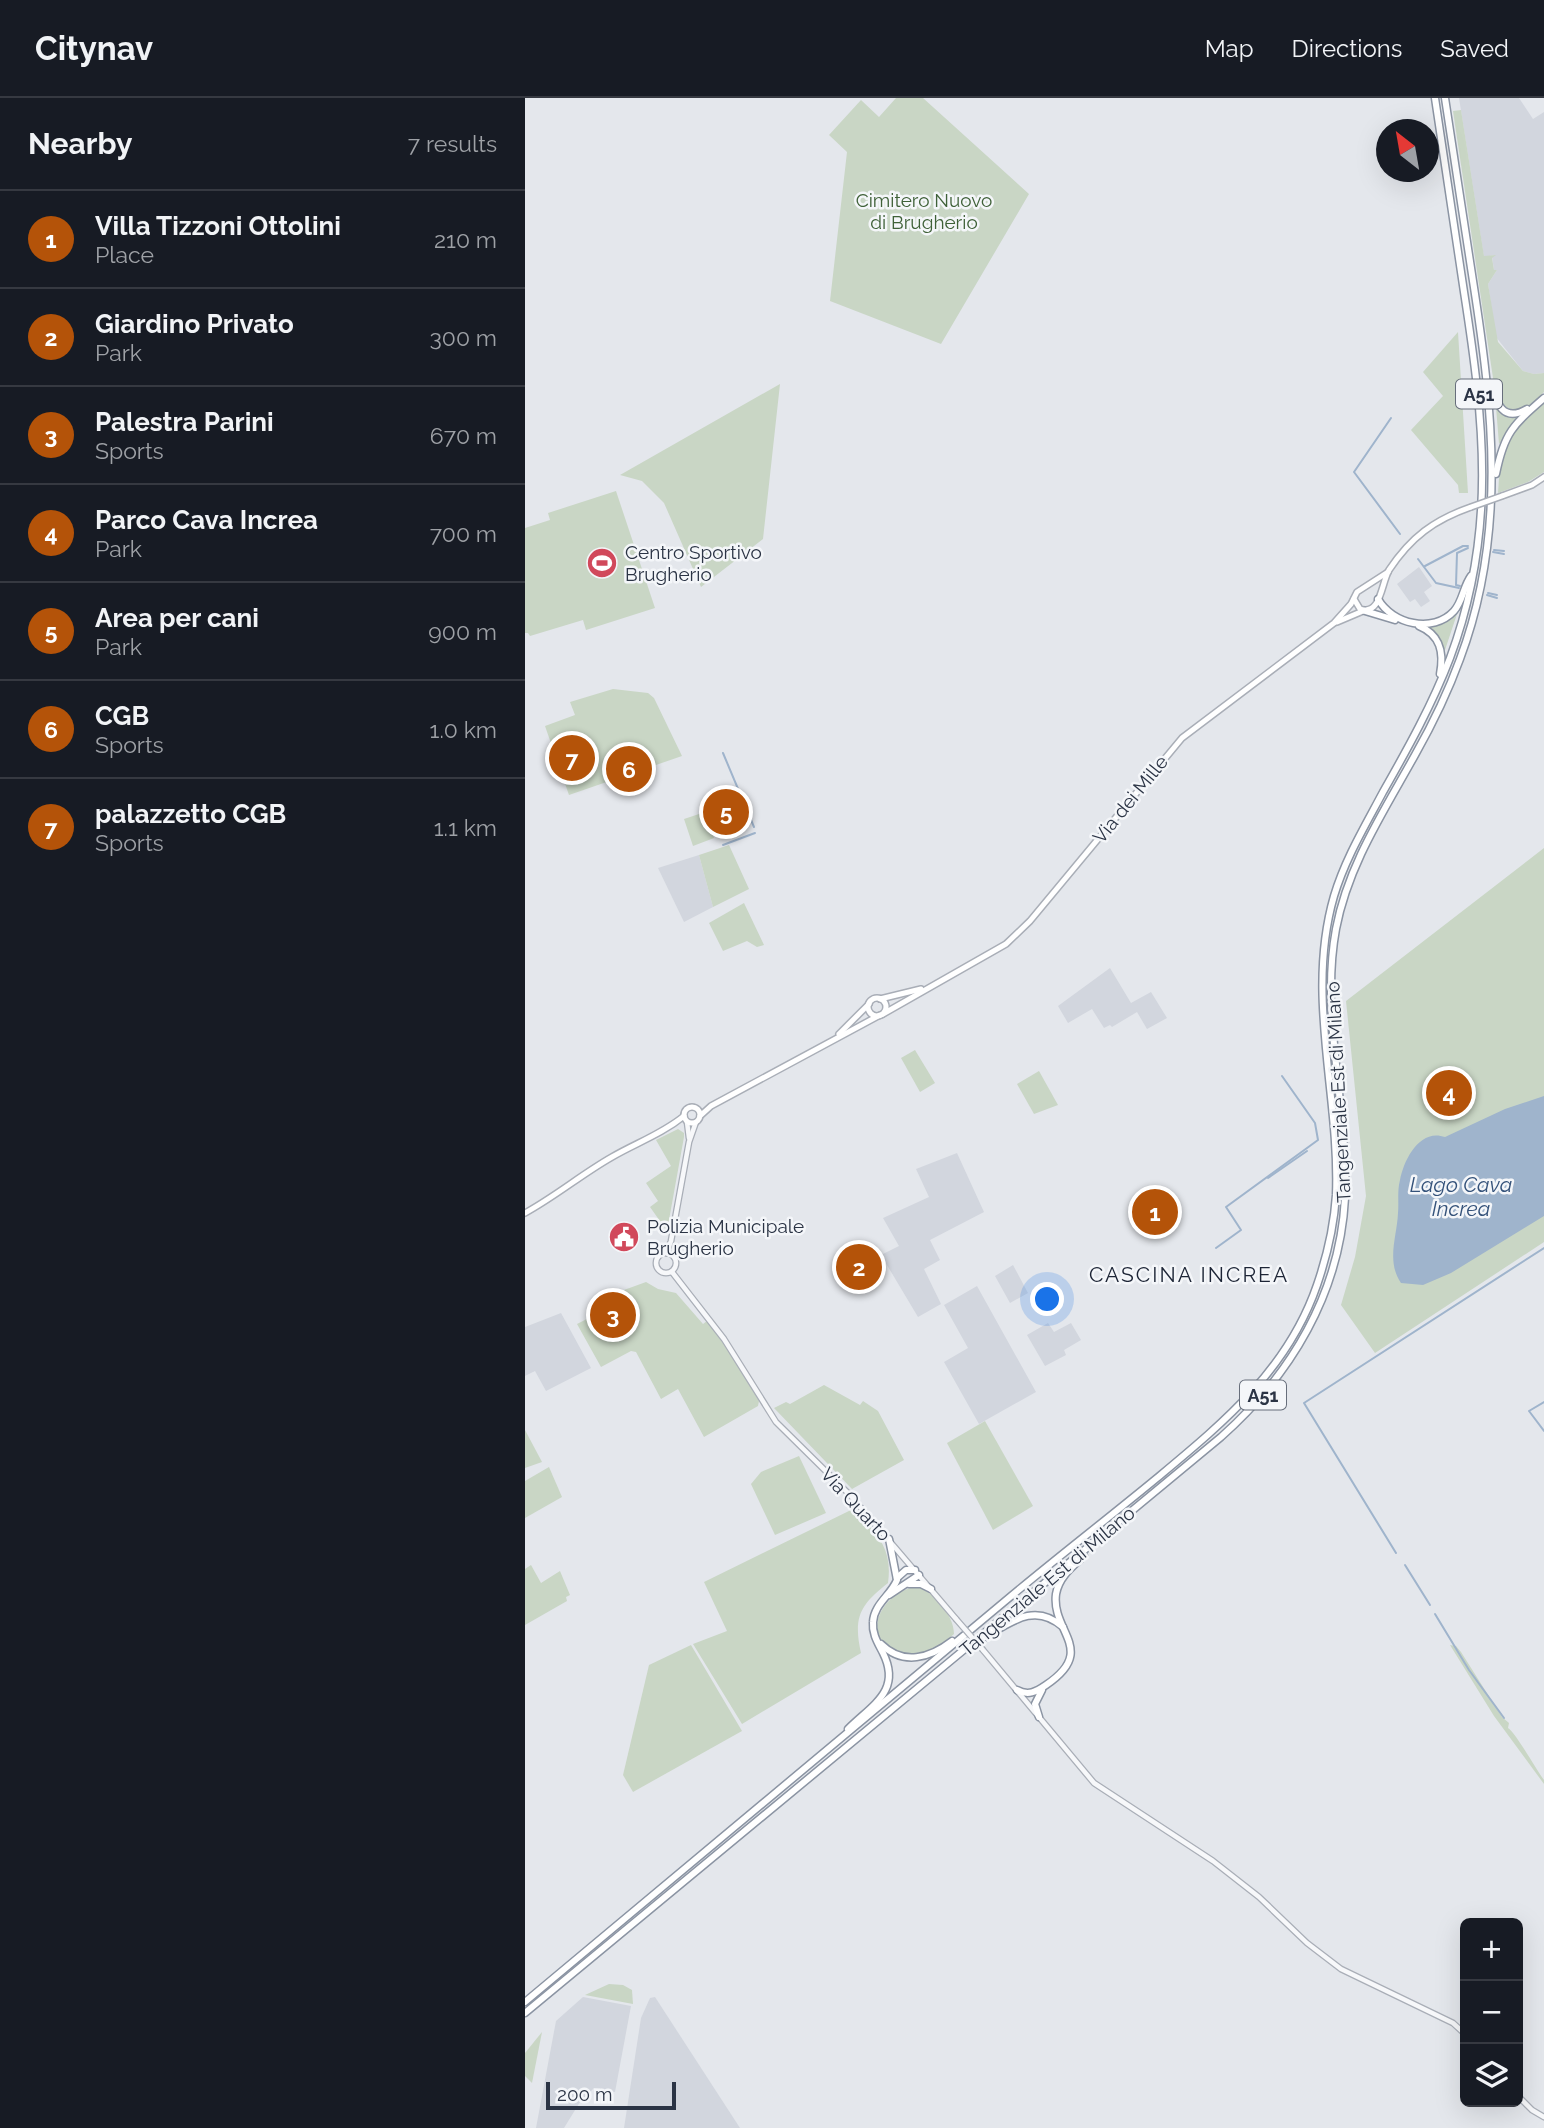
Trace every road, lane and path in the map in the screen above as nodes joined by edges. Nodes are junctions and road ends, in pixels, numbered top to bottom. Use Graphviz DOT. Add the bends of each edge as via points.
graph roads {
  1 [pos="1435,98"];
  2 [pos="1445,98"];
  3 [pos="1484,359"];
  4 [pos="1544,396"];
  5 [pos="1544,477"];
  6 [pos="1492,490"];
  7 [pos="1388,572"];
  8 [pos="1473,574"];
  9 [pos="1364,588"];
  10 [pos="1354,599"];
  11 [pos="1378,599"];
  12 [pos="1364,611"];
  13 [pos="1334,623"];
  14 [pos="1439,687"];
  15 [pos="937,983"];
  16 [pos="880,999"];
  17 [pos="869,1004"];
  18 [pos="881,1014"];
  19 [pos="825,1043"];
  20 [pos="708,1107"];
  21 [pos="697,1108"];
  22 [pos="700,1116"];
  23 [pos="686,1120"];
  24 [pos="696,1122"];
  25 [pos="689,1142"];
  26 [pos="525,1213"];
  27 [pos="671,1241"];
  28 [pos="666,1253"];
  29 [pos="675,1258"];
  30 [pos="673,1271"];
  31 [pos="1113,1528"];
  32 [pos="889,1539"];
  33 [pos="917,1573"];
  34 [pos="897,1577"];
  35 [pos="1028,1582"];
  36 [pos="907,1584"];
  37 [pos="931,1589"];
  38 [pos="885,1598"];
  39 [pos="1065,1630"];
  40 [pos="876,1639"];
  41 [pos="968,1647"];
  42 [pos="1017,1690"];
  43 [pos="1034,1695"];
  44 [pos="1027,1702"];
  45 [pos="1039,1717"];
  46 [pos="824,1754"];
  47 [pos="597,1942"];
  48 [pos="525,1997"];
  49 [pos="525,2002"];
  50 [pos="526,2012"];
  51 [pos="1460,2029"];
  52 [pos="1523,2101"];
  53 [pos="1544,2117"];
  1 -- 8 [label="highway, Tangenziale Est di Milano / A51" via="1482,424 1483,490"];
  2 -- 3 [label="highway, Tangenziale Est di Milano / A51"];
  3 -- 4 [label="highway" via="1495,399 1503,410 1523,412"];
  3 -- 6 [label="highway, Tangenziale Est di Milano / A51" via="1491,416"];
  4 -- 6 [label="highway" via="1507,436"];
  5 -- 7 [label="main road, bridge" via="1443,517 1412,541"];
  6 -- 31 [label="highway, Tangenziale Est di Milano / A51" via="1483,576 1462,655 1428,731 1356,862 1338,920 1331,985 1346,1192 1339,1247 1327,1286 1301,1343 1262,1397"];
  7 -- 9 [label="main road"];
  7 -- 11 [label="main road"];
  8 -- 11 [label="highway" via="1458,606 1437,622 1422,624 1393,617"];
  8 -- 14 [label="highway, Tangenziale Est di Milano / A51"];
  9 -- 10 [label="main road"];
  9 -- 11 [label="main road" via="1373,590"];
  10 -- 12 [label="main road"];
  10 -- 13 [label="main road, Via dei Mille"];
  11 -- 12 [label="main road" via="1373,609"];
  12 -- 13 [label="main road, Via dei Mille"];
  12 -- 14 [label="highway" via="1433,634 1443,656"];
  13 -- 15 [label="main road, Via dei Mille" via="1182,738 1016,936"];
  14 -- 35 [label="highway, Tangenziale Est di Milano / A51" via="1350,853 1329,916 1321,992 1336,1197 1326,1256 1305,1315 1272,1370 1231,1415"];
  15 -- 16 [label="main road, Via dei Mille"];
  15 -- 18 [label="main road, Via dei Mille"];
  16 -- 17 [label="main road"];
  16 -- 18 [label="main road" via="886,1006"];
  17 -- 18 [label="main road" via="872,1014"];
  17 -- 19 [label="main road, Via dei Mille"];
  18 -- 19 [label="main road, Via dei Mille"];
  19 -- 20 [label="main road, Via dei Mille"];
  20 -- 21 [label="main road, Via dei Mille"];
  20 -- 22 [label="main road, Via dei Mille"];
  21 -- 22 [label="main road"];
  21 -- 23 [label="main road" via="688,1107"];
  22 -- 24 [label="main road, Via dei Mille"];
  23 -- 24 [label="main road"];
  23 -- 25 [label="street"];
  23 -- 26 [label="main road" via="613,1156"];
  24 -- 25 [label="street"];
  25 -- 27 [label="street"];
  27 -- 28 [label="street"];
  27 -- 29 [label="street"];
  28 -- 29 [label="street"];
  28 -- 30 [label="street" via="658,1257 656,1267 663,1273"];
  29 -- 30 [label="street"];
  30 -- 32 [label="street, Via Quarto" via="725,1339 776,1422"];
  31 -- 39 [label="highway" via="1059,1584 1056,1602"];
  31 -- 41 [label="highway, Tangenziale Est di Milano / A51"];
  32 -- 33 [label="street, Via Quarto"];
  32 -- 34 [label="highway"];
  33 -- 34 [label="highway" via="906,1570"];
  33 -- 36 [label="highway"];
  33 -- 37 [label="street, Via Quarto"];
  34 -- 38 [label="highway"];
  35 -- 40 [label="highway" via="928,1655 900,1657"];
  35 -- 46 [label="highway, Tangenziale Est di Milano / A51"];
  36 -- 37 [label="highway"];
  36 -- 38 [label="highway"];
  37 -- 42 [label="street, Via Quarto, bridge"];
  38 -- 40 [label="highway" via="873,1618"];
  39 -- 41 [label="highway" via="1047,1617 1031,1615"];
  39 -- 43 [label="highway" via="1069,1660"];
  40 -- 46 [label="highway" via="890,1668 887,1689"];
  41 -- 50 [label="highway, Tangenziale Est di Milano / A51"];
  42 -- 43 [label="highway"];
  42 -- 44 [label="street, Via Quarto"];
  43 -- 44 [label="highway"];
  43 -- 45 [label="highway"];
  44 -- 45 [label="street, Via Quarto"];
  45 -- 51 [label="street, Via Quarto" via="1094,1783 1213,1861 1322,1955"];
  46 -- 47 [label="highway, Tangenziale Est di Milano / A51"];
  47 -- 48 [label="highway"];
  47 -- 49 [label="highway, A51"];
  52 -- 53 [label="street"];
}
